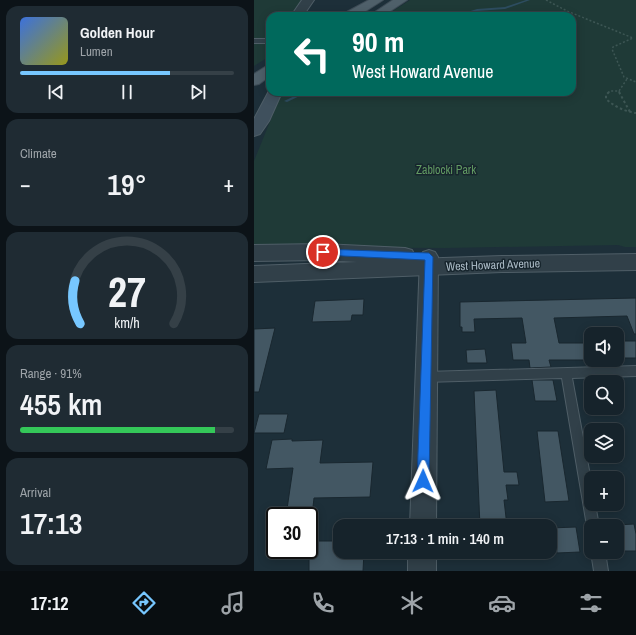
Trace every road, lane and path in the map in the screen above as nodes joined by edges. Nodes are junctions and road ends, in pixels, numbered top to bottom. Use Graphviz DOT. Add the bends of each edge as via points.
graph roads {
  1 [pos="377,0"];
  2 [pos="401,0"];
  3 [pos="546,0"];
  4 [pos="308,1"];
  5 [pos="367,6"];
  6 [pos="300,12"];
  7 [pos="307,12"];
  8 [pos="356,12"];
  9 [pos="359,12"];
  10 [pos="382,12"];
  11 [pos="569,12"];
  12 [pos="576,15"];
  13 [pos="633,38"];
  14 [pos="636,39"];
  15 [pos="254,41"];
  16 [pos="266,41"];
  17 [pos="266,62"];
  18 [pos="254,70"];
  19 [pos="266,73"];
  20 [pos="627,79"];
  21 [pos="254,81"];
  22 [pos="636,82"];
  23 [pos="266,83"];
  24 [pos="266,89"];
  25 [pos="254,90"];
  26 [pos="619,90"];
  27 [pos="273,96"];
  28 [pos="630,112"];
  29 [pos="636,112"];
  30 [pos="254,114"];
  31 [pos="254,131"];
  32 [pos="254,253"];
  33 [pos="636,254"];
  34 [pos="429,262"];
  35 [pos="636,262"];
  36 [pos="290,263"];
  37 [pos="254,274"];
  38 [pos="636,371"];
  39 [pos="566,373"];
  40 [pos="425,377"];
  41 [pos="422,519"];
  42 [pos="592,519"];
  43 [pos="422,559"];
  44 [pos="599,559"];
  45 [pos="422,571"];
  46 [pos="601,571"];
  1 -- 5 [label="main road"];
  2 -- 10 [label="main road"];
  3 -- 11 [label="path"];
  4 -- 6 [label="street"];
  4 -- 7 [label="street"];
  5 -- 8 [label="main road"];
  5 -- 9 [label="main road"];
  12 -- 13 [label="path"];
  13 -- 14 [label="path"];
  13 -- 20 [label="path" via="612,49"];
  15 -- 16 [label="lane"];
  17 -- 18 [label="main road"];
  19 -- 21 [label="main road"];
  20 -- 22 [label="path"];
  20 -- 26 [label="path"];
  23 -- 25 [label="main road"];
  24 -- 30 [label="main road"];
  26 -- 28 [label="path"];
  26 -- 28 [label="path" via="610,91 606,99"];
  27 -- 31 [label="main road"];
  28 -- 29 [label="path"];
  32 -- 36 [label="street, West Howard Avenue"];
  33 -- 34 [label="street, West Howard Avenue"];
  34 -- 35 [label="street, West Howard Avenue"];
  34 -- 36 [label="street, West Howard Avenue"];
  34 -- 40 [label="street"];
  36 -- 37 [label="street, West Howard Avenue"];
  38 -- 39 [label="lane"];
  39 -- 40 [label="lane"];
  39 -- 42 [label="lane"];
  40 -- 41 [label="street"];
  43 -- 45 [label="street"];
  44 -- 46 [label="lane"];
}
